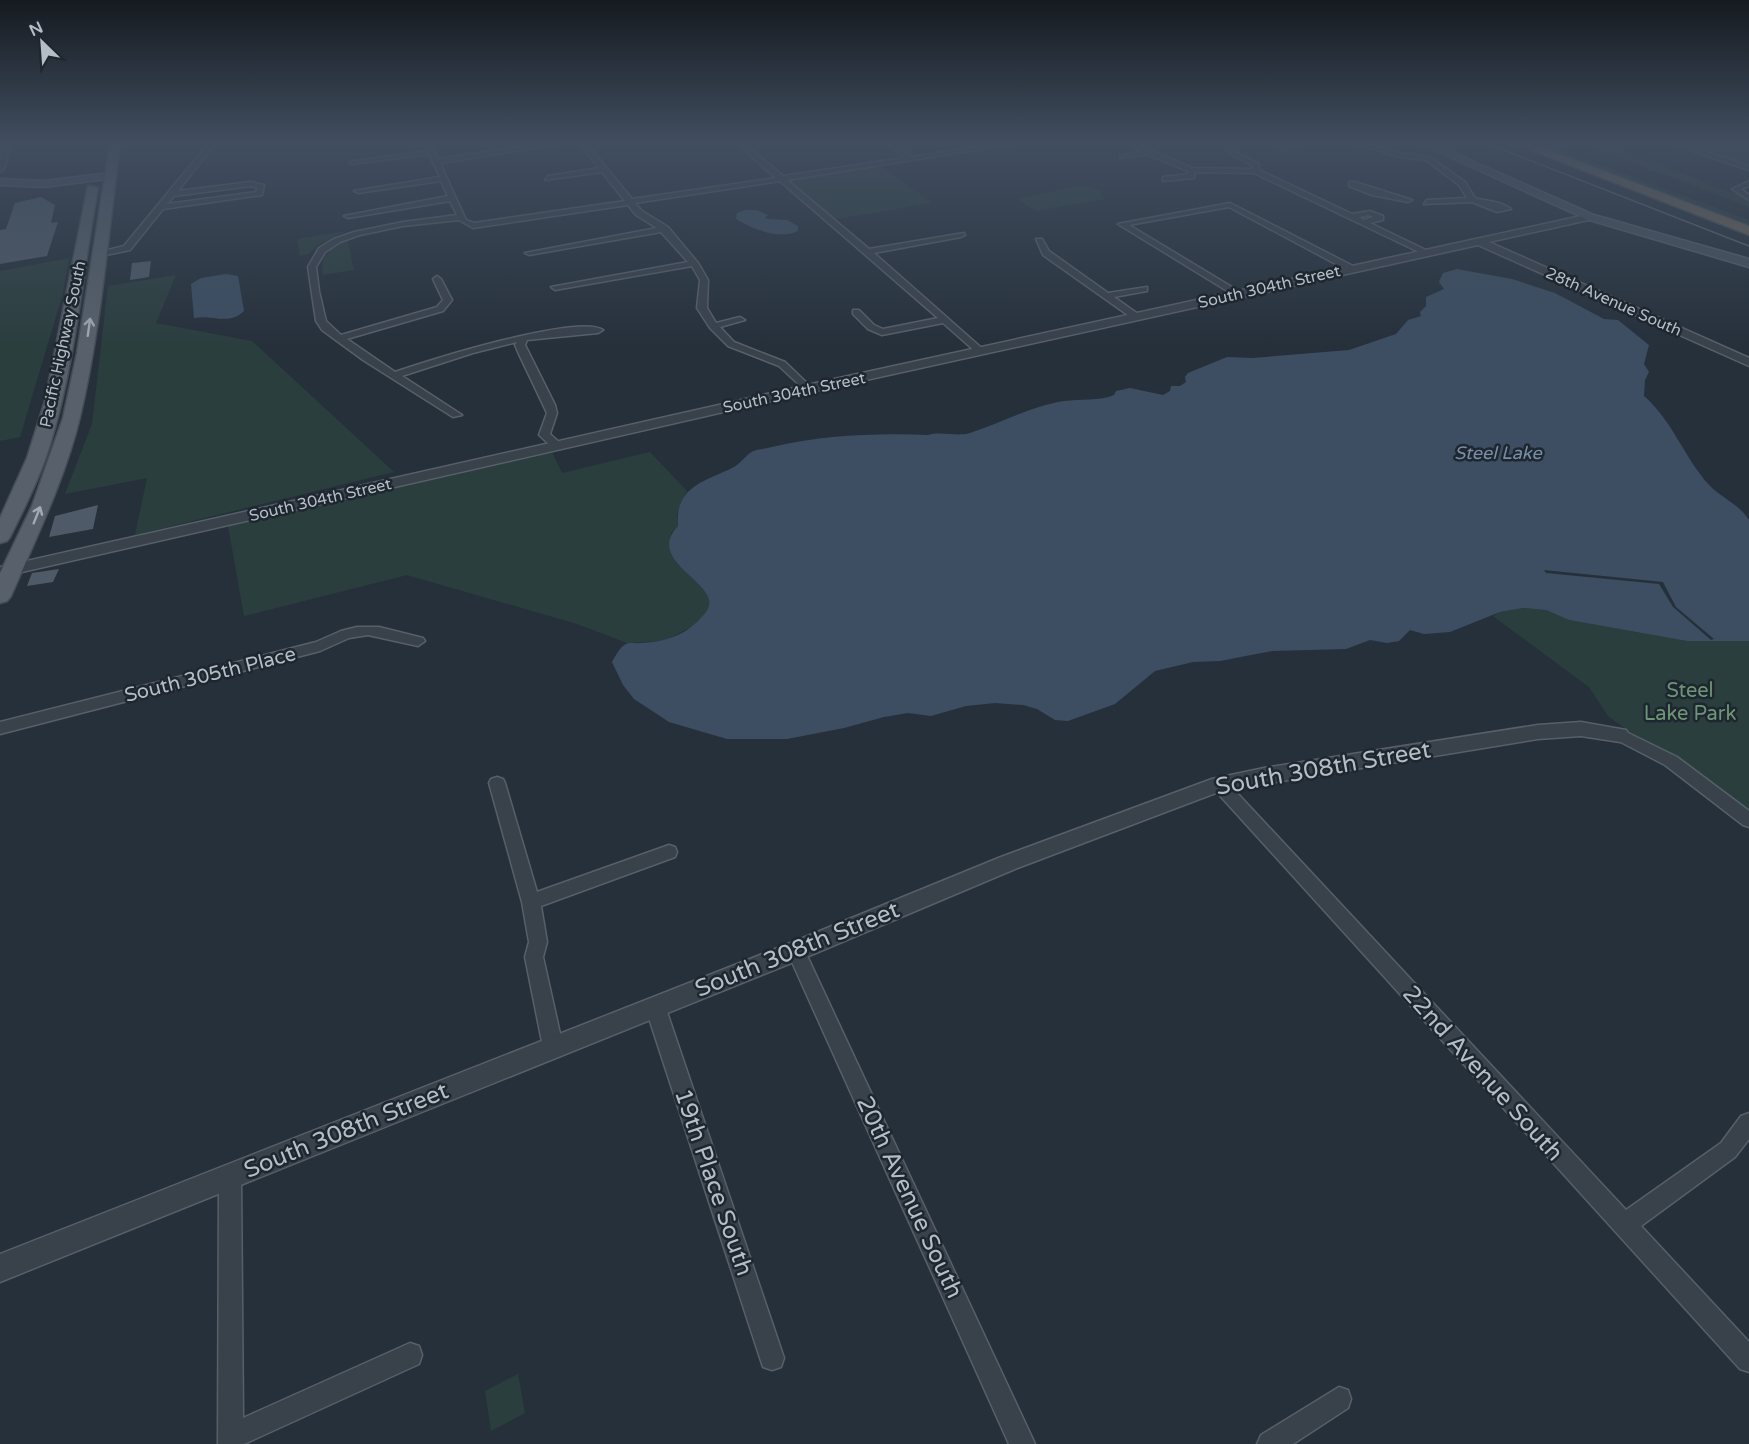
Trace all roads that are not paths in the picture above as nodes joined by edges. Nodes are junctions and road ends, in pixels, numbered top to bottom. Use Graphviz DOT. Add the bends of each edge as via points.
graph roads {
  1 [pos="88,211"];
  2 [pos="105,211"];
  3 [pos="156,211"];
  4 [pos="375,211"];
  5 [pos="458,211"];
  6 [pos="568,211"];
  7 [pos="638,211"];
  8 [pos="821,211"];
  9 [pos="1194,211"];
  10 [pos="1242,211"];
  11 [pos="1344,211"];
  12 [pos="1578,211"];
  13 [pos="1698,211"];
  14 [pos="348,216"];
  15 [pos="1352,216"];
  16 [pos="461,217"];
  17 [pos="1590,217"];
  18 [pos="1364,222"];
  19 [pos="665,230"];
  20 [pos="1749,231"];
  21 [pos="84,234"];
  22 [pos="960,235"];
  23 [pos="1039,241"];
  24 [pos="1478,241"];
  25 [pos="867,252"];
  26 [pos="1426,252"];
  27 [pos="529,253"];
  28 [pos="99,255"];
  29 [pos="1749,262"];
  30 [pos="694,263"];
  31 [pos="1350,268"];
  32 [pos="437,279"];
  33 [pos="555,287"];
  34 [pos="1144,289"];
  35 [pos="1237,294"];
  36 [pos="1106,296"];
  37 [pos="856,312"];
  38 [pos="1135,316"];
  39 [pos="740,320"];
  40 [pos="944,320"];
  41 [pos="713,326"];
  42 [pos="598,330"];
  43 [pos="338,339"];
  44 [pos="523,340"];
  45 [pos="980,351"];
  46 [pos="1749,362"];
  47 [pos="395,375"];
  48 [pos="807,389"];
  49 [pos="457,414"];
  50 [pos="556,445"];
  51 [pos="0,537"];
  52 [pos="7,570"];
  53 [pos="0,596"];
  54 [pos="418,641"];
  55 [pos="0,728"];
  56 [pos="1620,735"];
  57 [pos="497,783"];
  58 [pos="1219,784"];
  59 [pos="1749,820"];
  60 [pos="669,852"];
  61 [pos="531,902"];
  62 [pos="796,951"];
  63 [pos="655,1006"];
  64 [pos="553,1047"];
  65 [pos="1748,1123"];
  66 [pos="230,1177"];
  67 [pos="1623,1226"];
  68 [pos="0,1268"];
  69 [pos="410,1355"];
  70 [pos="772,1358"];
  71 [pos="1749,1360"];
  72 [pos="1340,1399"];
  73 [pos="231,1441"];
  74 [pos="1022,1444"];
  75 [pos="1270,1444"];
  1 -- 21 [label="main road, Pacific Highway South"];
  2 -- 28 [label="main road, Pacific Highway South"];
  3 -- 28 [label="street" via="127,248"];
  4 -- 14 [label="street"];
  5 -- 16 [label="street"];
  6 -- 16 [label="street" via="468,225"];
  7 -- 19 [label="street"];
  8 -- 25 [label="street"];
  9 -- 35 [label="street" via="1122,224"];
  10 -- 31 [label="street"];
  11 -- 15 [label="street"];
  12 -- 17 [label="main road"];
  13 -- 20 [label="highway"];
  15 -- 18 [label="street"];
  15 -- 18 [label="street" via="1370,213 1380,218"];
  16 -- 43 [label="street" via="353,234 334,240 321,250 312,267 321,321"];
  17 -- 24 [label="street, South 304th Street"];
  17 -- 29 [label="main road"];
  18 -- 26 [label="street"];
  19 -- 27 [label="street"];
  19 -- 30 [label="street"];
  21 -- 28 [label="main road" via="91,239 90,253"];
  21 -- 51 [label="main road, Pacific Highway South" via="45,433"];
  22 -- 25 [label="street"];
  23 -- 36 [label="street" via="1044,252"];
  24 -- 26 [label="street, South 304th Street"];
  24 -- 46 [label="street, 28th Avenue South"];
  25 -- 40 [label="street"];
  26 -- 31 [label="street, South 304th Street"];
  52 -- 28 [label="main road, Pacific Highway South, one-way" via="41,506 71,418"];
  30 -- 33 [label="street"];
  30 -- 41 [label="street" via="704,280 702,308"];
  31 -- 35 [label="street, South 304th Street"];
  32 -- 43 [label="street" via="447,300 440,309"];
  34 -- 36 [label="street"];
  35 -- 38 [label="street, South 304th Street"];
  36 -- 38 [label="street"];
  37 -- 40 [label="street" via="870,327 885,332"];
  38 -- 45 [label="street, South 304th Street"];
  39 -- 41 [label="street"];
  40 -- 45 [label="street"];
  41 -- 48 [label="street" via="736,347 786,367"];
  42 -- 44 [label="street"];
  43 -- 47 [label="street"];
  44 -- 47 [label="street" via="457,352"];
  44 -- 50 [label="street" via="520,345 552,413 544,435"];
  45 -- 48 [label="street, South 304th Street"];
  47 -- 49 [label="street"];
  48 -- 50 [label="street, South 304th Street"];
  50 -- 52 [label="street, South 304th Street"];
  52 -- 53 [label="main road, Pacific Highway South"];
  54 -- 55 [label="street, South 305th Place" via="374,629 342,633 320,646"];
  56 -- 58 [label="street, South 308th Street" via="1581,729 1538,732"];
  56 -- 59 [label="street" via="1671,761"];
  57 -- 61 [label="street"];
  58 -- 62 [label="street, South 308th Street" via="1008,863"];
  58 -- 67 [label="street, 22nd Avenue South"];
  60 -- 61 [label="street"];
  61 -- 64 [label="street" via="538,942 534,957"];
  62 -- 63 [label="street, South 308th Street"];
  62 -- 74 [label="street, 20th Avenue South"];
  63 -- 64 [label="street, South 308th Street"];
  63 -- 70 [label="street, 19th Place South"];
  64 -- 66 [label="street, South 308th Street"];
  65 -- 67 [label="street" via="1728,1150"];
  66 -- 68 [label="street, South 308th Street"];
  66 -- 73 [label="street"];
  67 -- 71 [label="street, 22nd Avenue South"];
  69 -- 73 [label="street"];
  72 -- 75 [label="street"];
}
